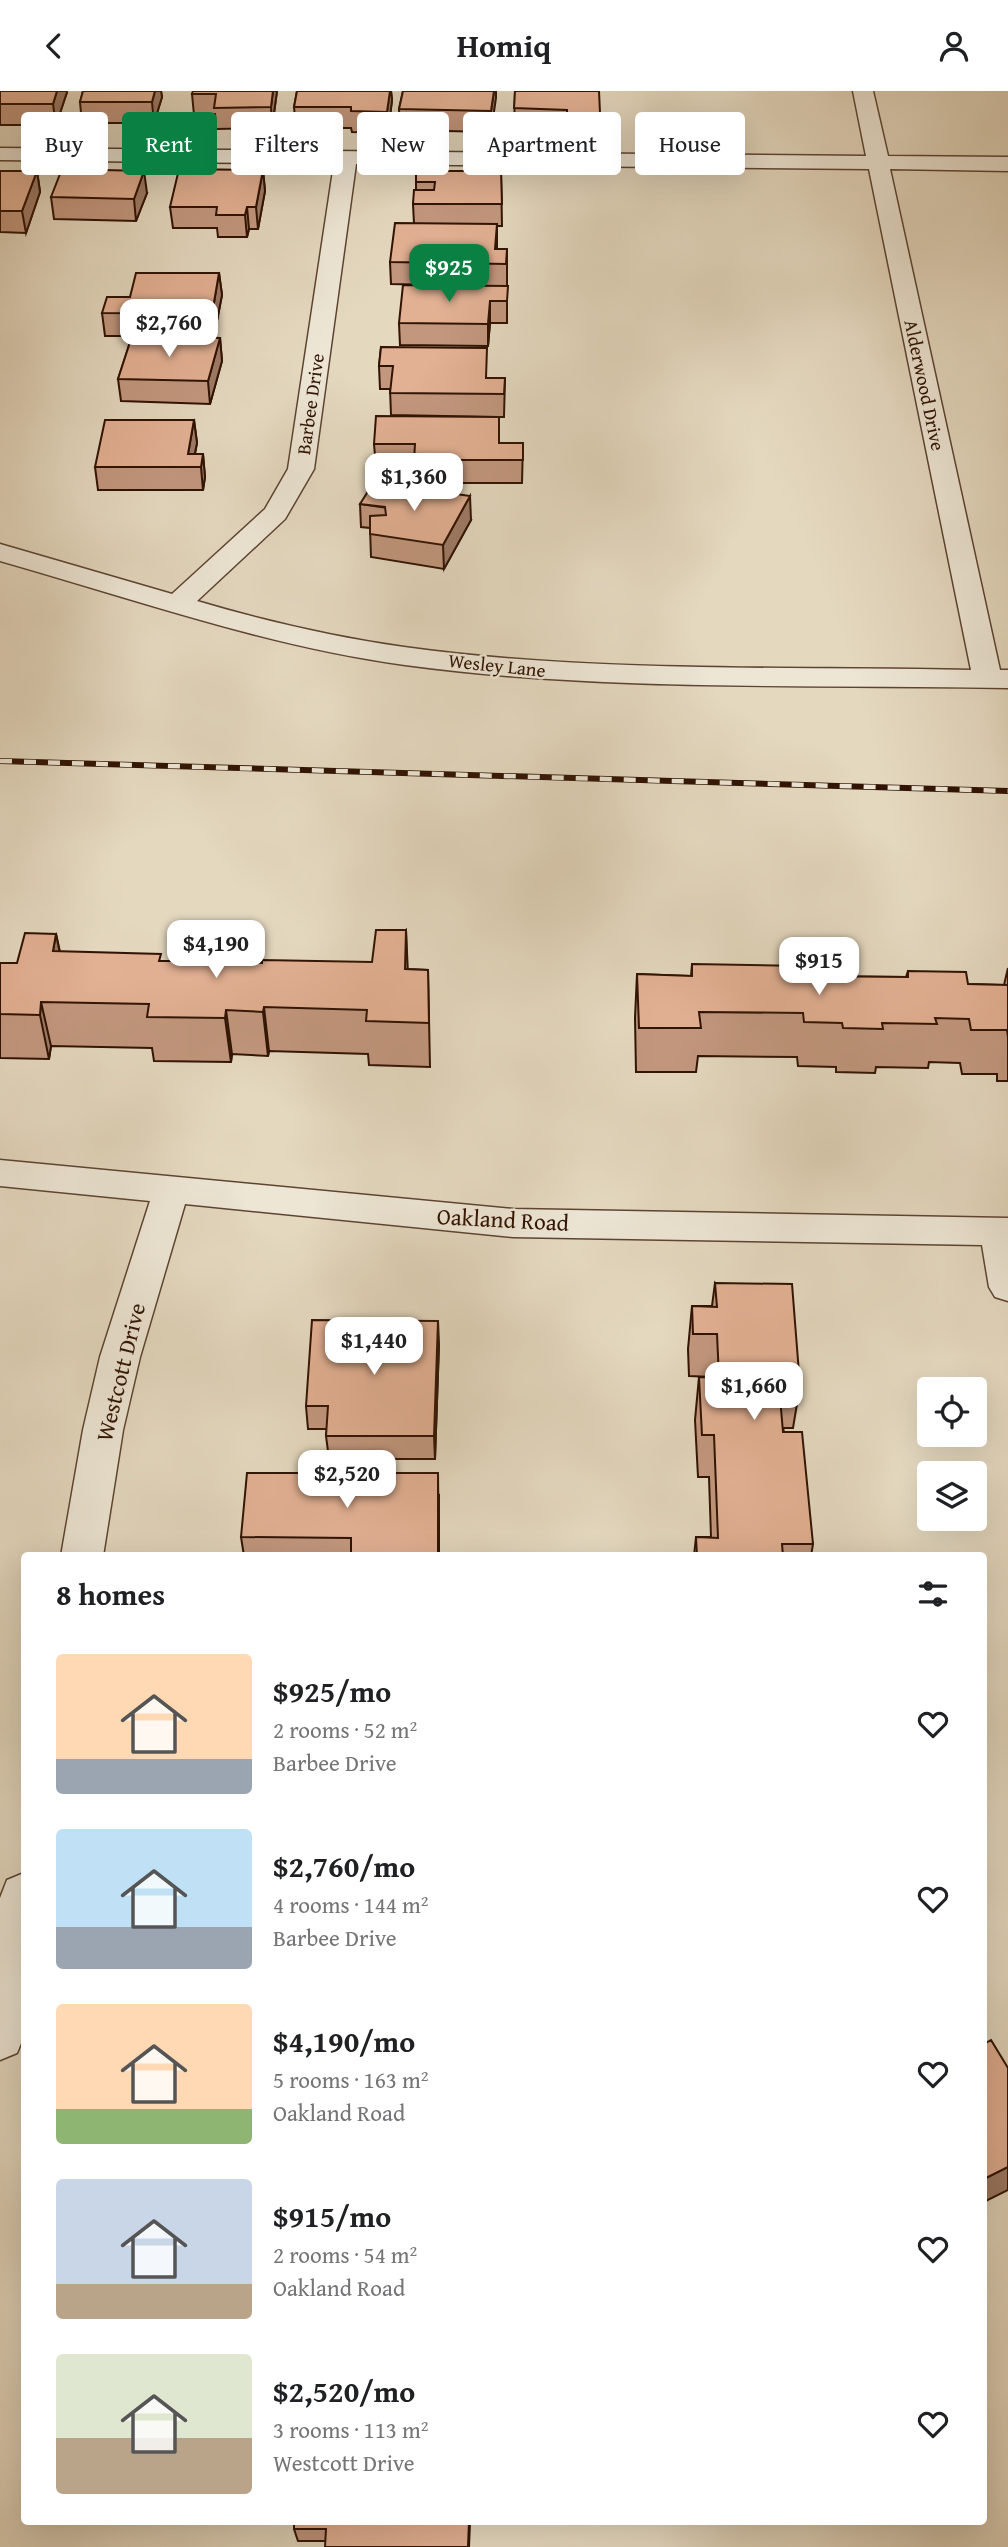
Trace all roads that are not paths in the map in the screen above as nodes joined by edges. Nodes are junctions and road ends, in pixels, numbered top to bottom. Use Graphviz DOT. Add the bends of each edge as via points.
graph roads {
  1 [pos="863,91"];
  2 [pos="0,154"];
  3 [pos="346,158"];
  4 [pos="878,163"];
  5 [pos="1008,164"];
  6 [pos="0,552"];
  7 [pos="178,604"];
  8 [pos="997,679"];
  9 [pos="0,1173"];
  10 [pos="171,1191"];
  11 [pos="1003,1232"];
  12 [pos="1008,1287"];
  13 [pos="83,1552"];
  14 [pos="21,1913"];
  15 [pos="0,2036"];
  1 -- 4 [label="street, Alderwood Drive"];
  2 -- 3 [label="street"];
  3 -- 4 [label="street"];
  3 -- 7 [label="street, Barbee Drive" via="301,469 276,513"];
  4 -- 5 [label="street"];
  4 -- 8 [label="street, Alderwood Drive"];
  6 -- 7 [label="street, Wesley Lane"];
  7 -- 8 [label="street, Wesley Lane" via="260,628 404,656 591,674"];
  9 -- 10 [label="street, Oakland Road"];
  10 -- 11 [label="street, Oakland Road" via="513,1223"];
  10 -- 13 [label="street, Westcott Drive" via="120,1357"];
  11 -- 12 [label="street"];
  14 -- 15 [label="street"];
}
